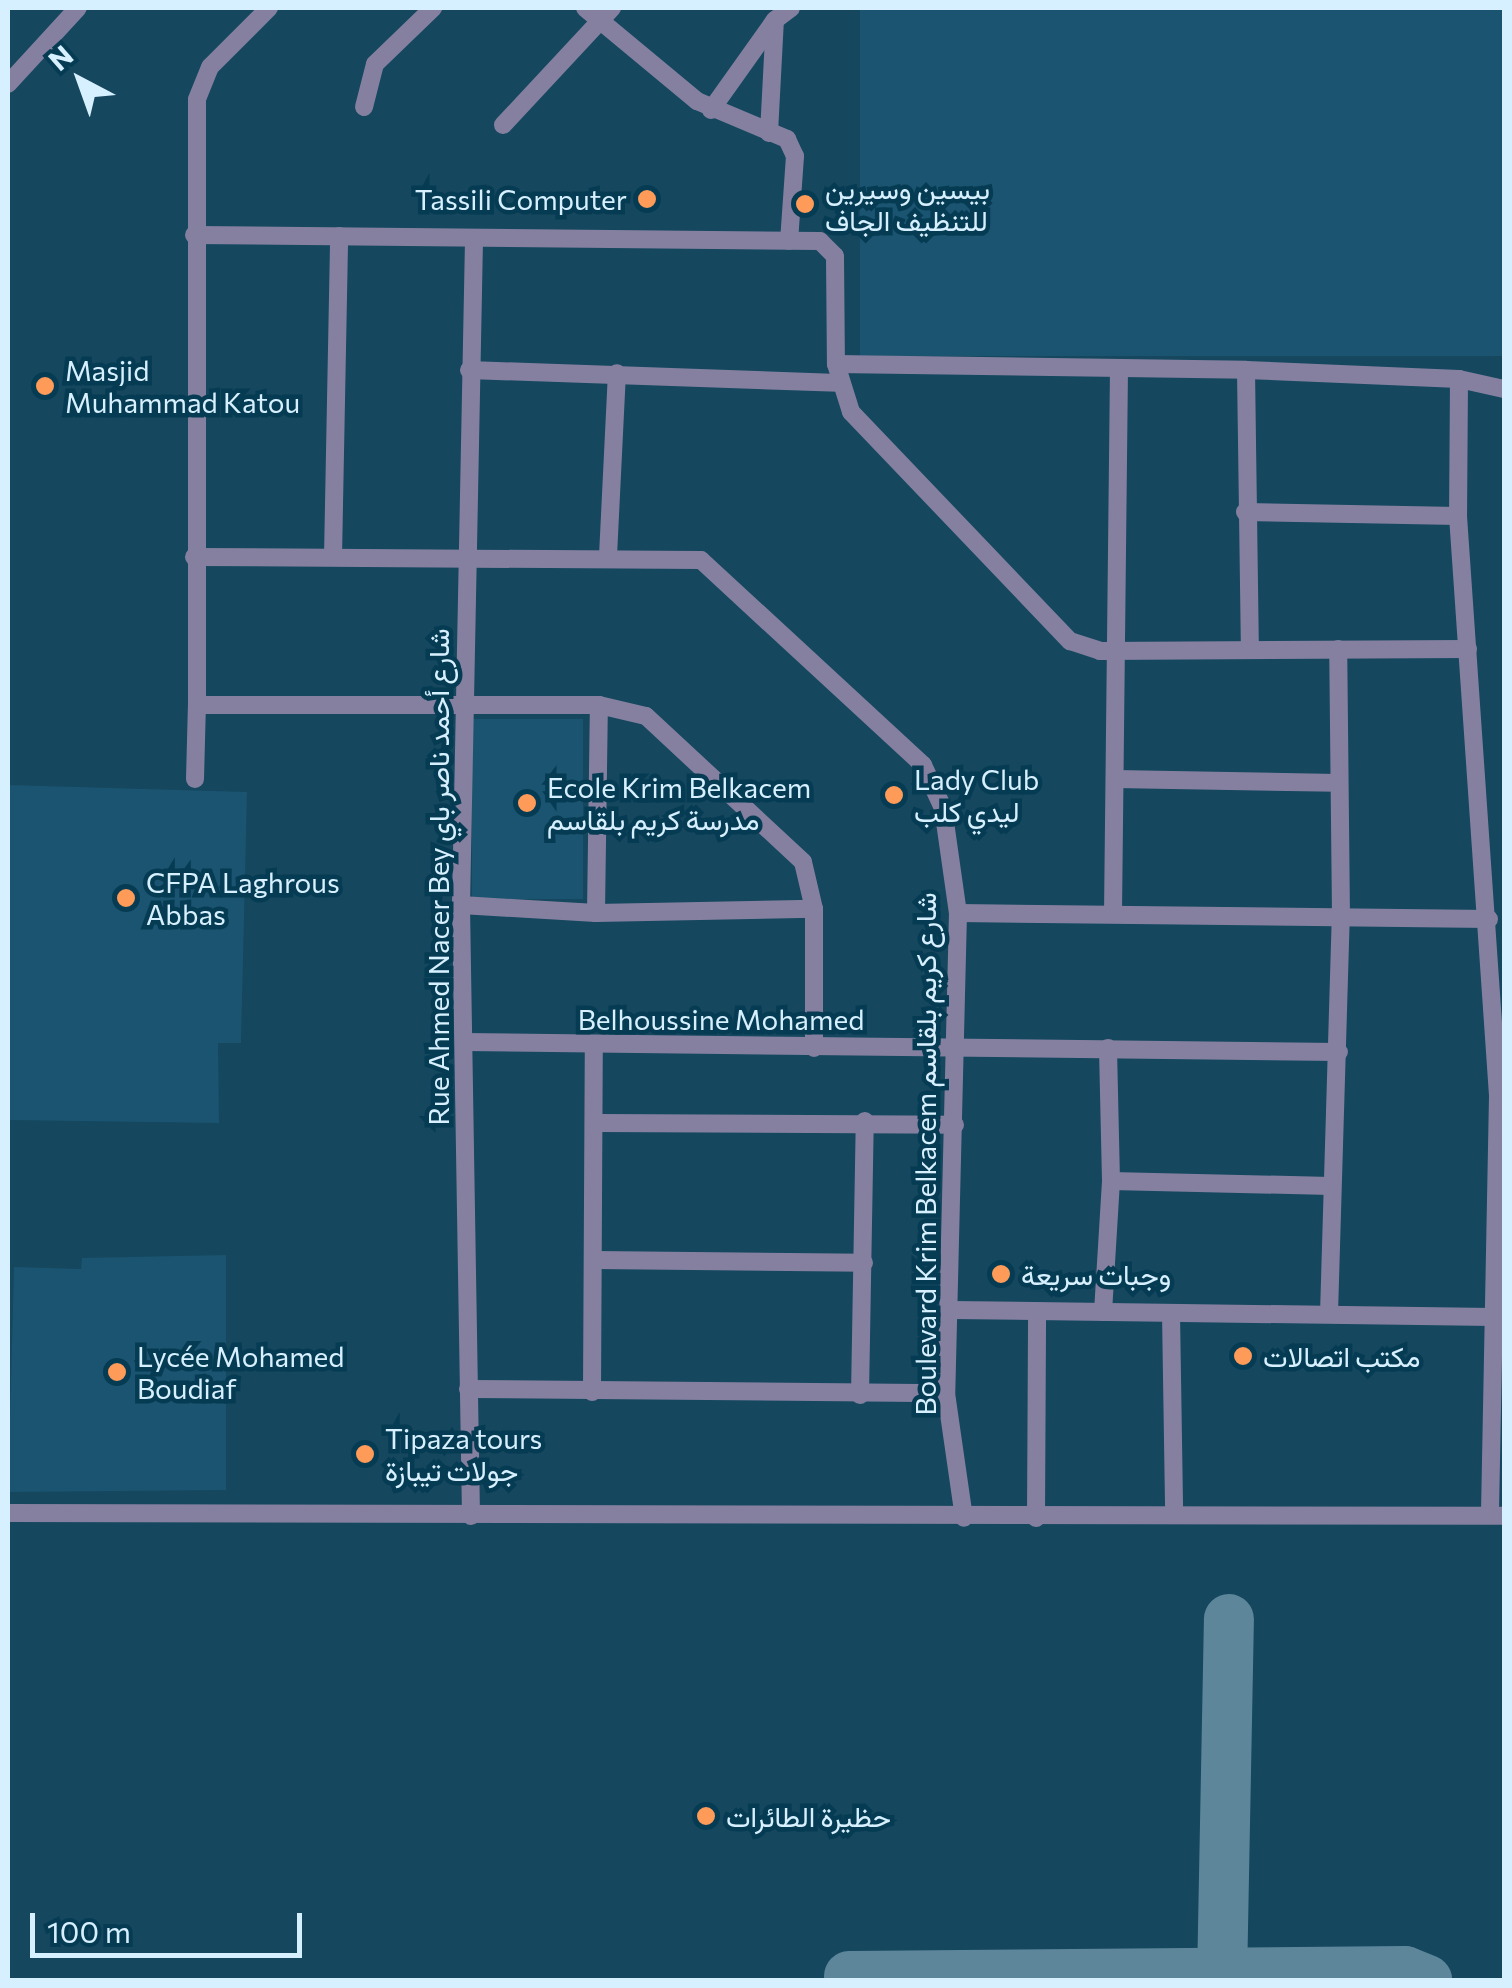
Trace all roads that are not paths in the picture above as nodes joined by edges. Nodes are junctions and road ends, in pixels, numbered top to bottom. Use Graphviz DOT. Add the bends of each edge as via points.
graph roads {
  1 [pos="78,8"];
  2 [pos="269,8"];
  3 [pos="434,8"];
  4 [pos="791,8"];
  5 [pos="598,12"];
  6 [pos="775,20"];
  7 [pos="8,84"];
  8 [pos="364,107"];
  9 [pos="711,110"];
  10 [pos="502,125"];
  11 [pos="769,133"];
  12 [pos="194,235"];
  13 [pos="339,236"];
  14 [pos="474,238"];
  15 [pos="790,241"];
  16 [pos="1119,368"];
  17 [pos="468,370"];
  18 [pos="1246,370"];
  19 [pos="617,373"];
  20 [pos="837,374"];
  21 [pos="1459,379"];
  22 [pos="1504,388"];
  23 [pos="1245,512"];
  24 [pos="1458,516"];
  25 [pos="194,556"];
  26 [pos="608,556"];
  27 [pos="333,557"];
  28 [pos="466,559"];
  29 [pos="1250,649"];
  30 [pos="1468,649"];
  31 [pos="1338,650"];
  32 [pos="1113,651"];
  33 [pos="197,705"];
  34 [pos="464,705"];
  35 [pos="599,705"];
  36 [pos="196,779"];
  37 [pos="1115,780"];
  38 [pos="1337,783"];
  39 [pos="1496,888"];
  40 [pos="461,905"];
  41 [pos="814,909"];
  42 [pos="958,912"];
  43 [pos="596,913"];
  44 [pos="1114,914"];
  45 [pos="1341,916"];
  46 [pos="1489,919"];
  47 [pos="464,1042"];
  48 [pos="950,1045"];
  49 [pos="594,1048"];
  50 [pos="814,1048"];
  51 [pos="1108,1048"];
  52 [pos="1339,1052"];
  53 [pos="1501,1096"];
  54 [pos="865,1121"];
  55 [pos="597,1123"];
  56 [pos="955,1126"];
  57 [pos="1111,1181"];
  58 [pos="1331,1186"];
  59 [pos="1499,1225"];
  60 [pos="594,1260"];
  61 [pos="864,1263"];
  62 [pos="952,1310"];
  63 [pos="1038,1312"];
  64 [pos="1103,1312"];
  65 [pos="1170,1313"];
  66 [pos="1329,1314"];
  67 [pos="1497,1328"];
  68 [pos="468,1390"];
  69 [pos="592,1392"];
  70 [pos="946,1394"];
  71 [pos="860,1395"];
  72 [pos="1498,1448"];
  73 [pos="8,1513"];
  74 [pos="471,1516"];
  75 [pos="1174,1516"];
  76 [pos="1497,1516"];
  77 [pos="964,1518"];
  78 [pos="1036,1518"];
  1 -- 7 [label="street"];
  2 -- 12 [label="street" via="210,67 200,86"];
  3 -- 8 [label="street" via="375,64"];
  4 -- 6 [label="street"];
  5 -- 9 [label="street"];
  5 -- 10 [label="street"];
  6 -- 9 [label="street"];
  6 -- 11 [label="street"];
  9 -- 11 [label="street"];
  11 -- 15 [label="street" via="787,139 796,156"];
  12 -- 13 [label="street"];
  12 -- 25 [label="street"];
  13 -- 14 [label="street"];
  13 -- 27 [label="street"];
  14 -- 15 [label="street"];
  14 -- 17 [label="street, Rue Ahmed Nacer Bey شارع أحمد ناصر باي"];
  15 -- 20 [label="street" via="820,240 835,256"];
  16 -- 18 [label="street"];
  16 -- 20 [label="street"];
  16 -- 32 [label="street"];
  17 -- 19 [label="street"];
  17 -- 28 [label="street, Rue Ahmed Nacer Bey شارع أحمد ناصر باي"];
  18 -- 21 [label="street"];
  18 -- 23 [label="street"];
  19 -- 20 [label="street"];
  19 -- 26 [label="street"];
  20 -- 32 [label="street" via="852,412 1062,634 1089,649"];
  21 -- 22 [label="street"];
  21 -- 24 [label="street"];
  23 -- 24 [label="street"];
  23 -- 29 [label="street"];
  24 -- 30 [label="street"];
  25 -- 27 [label="street, Boulevard Krim Belkacem شارع كريم بلقاسم"];
  25 -- 33 [label="street"];
  26 -- 28 [label="street, Boulevard Krim Belkacem شارع كريم بلقاسم"];
  26 -- 42 [label="street, Boulevard Krim Belkacem شارع كريم بلقاسم" via="692,558 718,569 923,765 943,808"];
  27 -- 28 [label="street, Boulevard Krim Belkacem شارع كريم بلقاسم"];
  28 -- 34 [label="street, Rue Ahmed Nacer Bey شارع أحمد ناصر باي"];
  29 -- 31 [label="street"];
  29 -- 32 [label="street"];
  30 -- 31 [label="street"];
  30 -- 39 [label="street"];
  31 -- 38 [label="street"];
  32 -- 37 [label="street"];
  33 -- 34 [label="street"];
  33 -- 36 [label="street"];
  34 -- 35 [label="street"];
  34 -- 40 [label="street, Rue Ahmed Nacer Bey شارع أحمد ناصر باي"];
  35 -- 41 [label="street" via="628,708 654,722 792,849 805,867"];
  35 -- 43 [label="street"];
  37 -- 38 [label="street"];
  37 -- 44 [label="street"];
  38 -- 45 [label="street"];
  39 -- 46 [label="street"];
  40 -- 43 [label="street"];
  40 -- 47 [label="street, Rue Ahmed Nacer Bey شارع أحمد ناصر باي"];
  41 -- 43 [label="street"];
  41 -- 50 [label="street"];
  42 -- 44 [label="street"];
  42 -- 48 [label="street, Boulevard Krim Belkacem شارع كريم بلقاسم"];
  44 -- 45 [label="street"];
  45 -- 46 [label="street"];
  45 -- 52 [label="street"];
  46 -- 53 [label="street"];
  47 -- 49 [label="street, Belhoussine Mohamed"];
  47 -- 68 [label="street, Rue Ahmed Nacer Bey شارع أحمد ناصر باي"];
  48 -- 50 [label="street, Belhoussine Mohamed"];
  48 -- 51 [label="street, Belhoussine Mohamed"];
  48 -- 56 [label="street, Boulevard Krim Belkacem شارع كريم بلقاسم"];
  49 -- 50 [label="street, Belhoussine Mohamed"];
  49 -- 55 [label="street"];
  51 -- 52 [label="street, Belhoussine Mohamed"];
  51 -- 57 [label="street"];
  52 -- 58 [label="street"];
  53 -- 59 [label="street"];
  54 -- 55 [label="street"];
  54 -- 56 [label="street"];
  54 -- 61 [label="street"];
  55 -- 60 [label="street"];
  56 -- 62 [label="street, Boulevard Krim Belkacem شارع كريم بلقاسم"];
  57 -- 58 [label="street"];
  57 -- 64 [label="street"];
  58 -- 66 [label="street"];
  59 -- 67 [label="street"];
  60 -- 61 [label="street"];
  60 -- 69 [label="street"];
  61 -- 71 [label="street"];
  62 -- 63 [label="street"];
  62 -- 70 [label="street, Boulevard Krim Belkacem شارع كريم بلقاسم"];
  63 -- 64 [label="street"];
  63 -- 78 [label="street"];
  64 -- 65 [label="street"];
  65 -- 66 [label="street"];
  65 -- 75 [label="street"];
  66 -- 67 [label="street"];
  67 -- 72 [label="street"];
  68 -- 69 [label="street"];
  68 -- 74 [label="street, Rue Ahmed Nacer Bey شارع أحمد ناصر باي"];
  69 -- 71 [label="street"];
  70 -- 71 [label="street"];
  70 -- 77 [label="street, Boulevard Krim Belkacem شارع كريم بلقاسم"];
  72 -- 76 [label="street"];
  73 -- 74 [label="street"];
  74 -- 77 [label="street"];
  75 -- 76 [label="street"];
  75 -- 78 [label="street"];
  77 -- 78 [label="street"];
}
